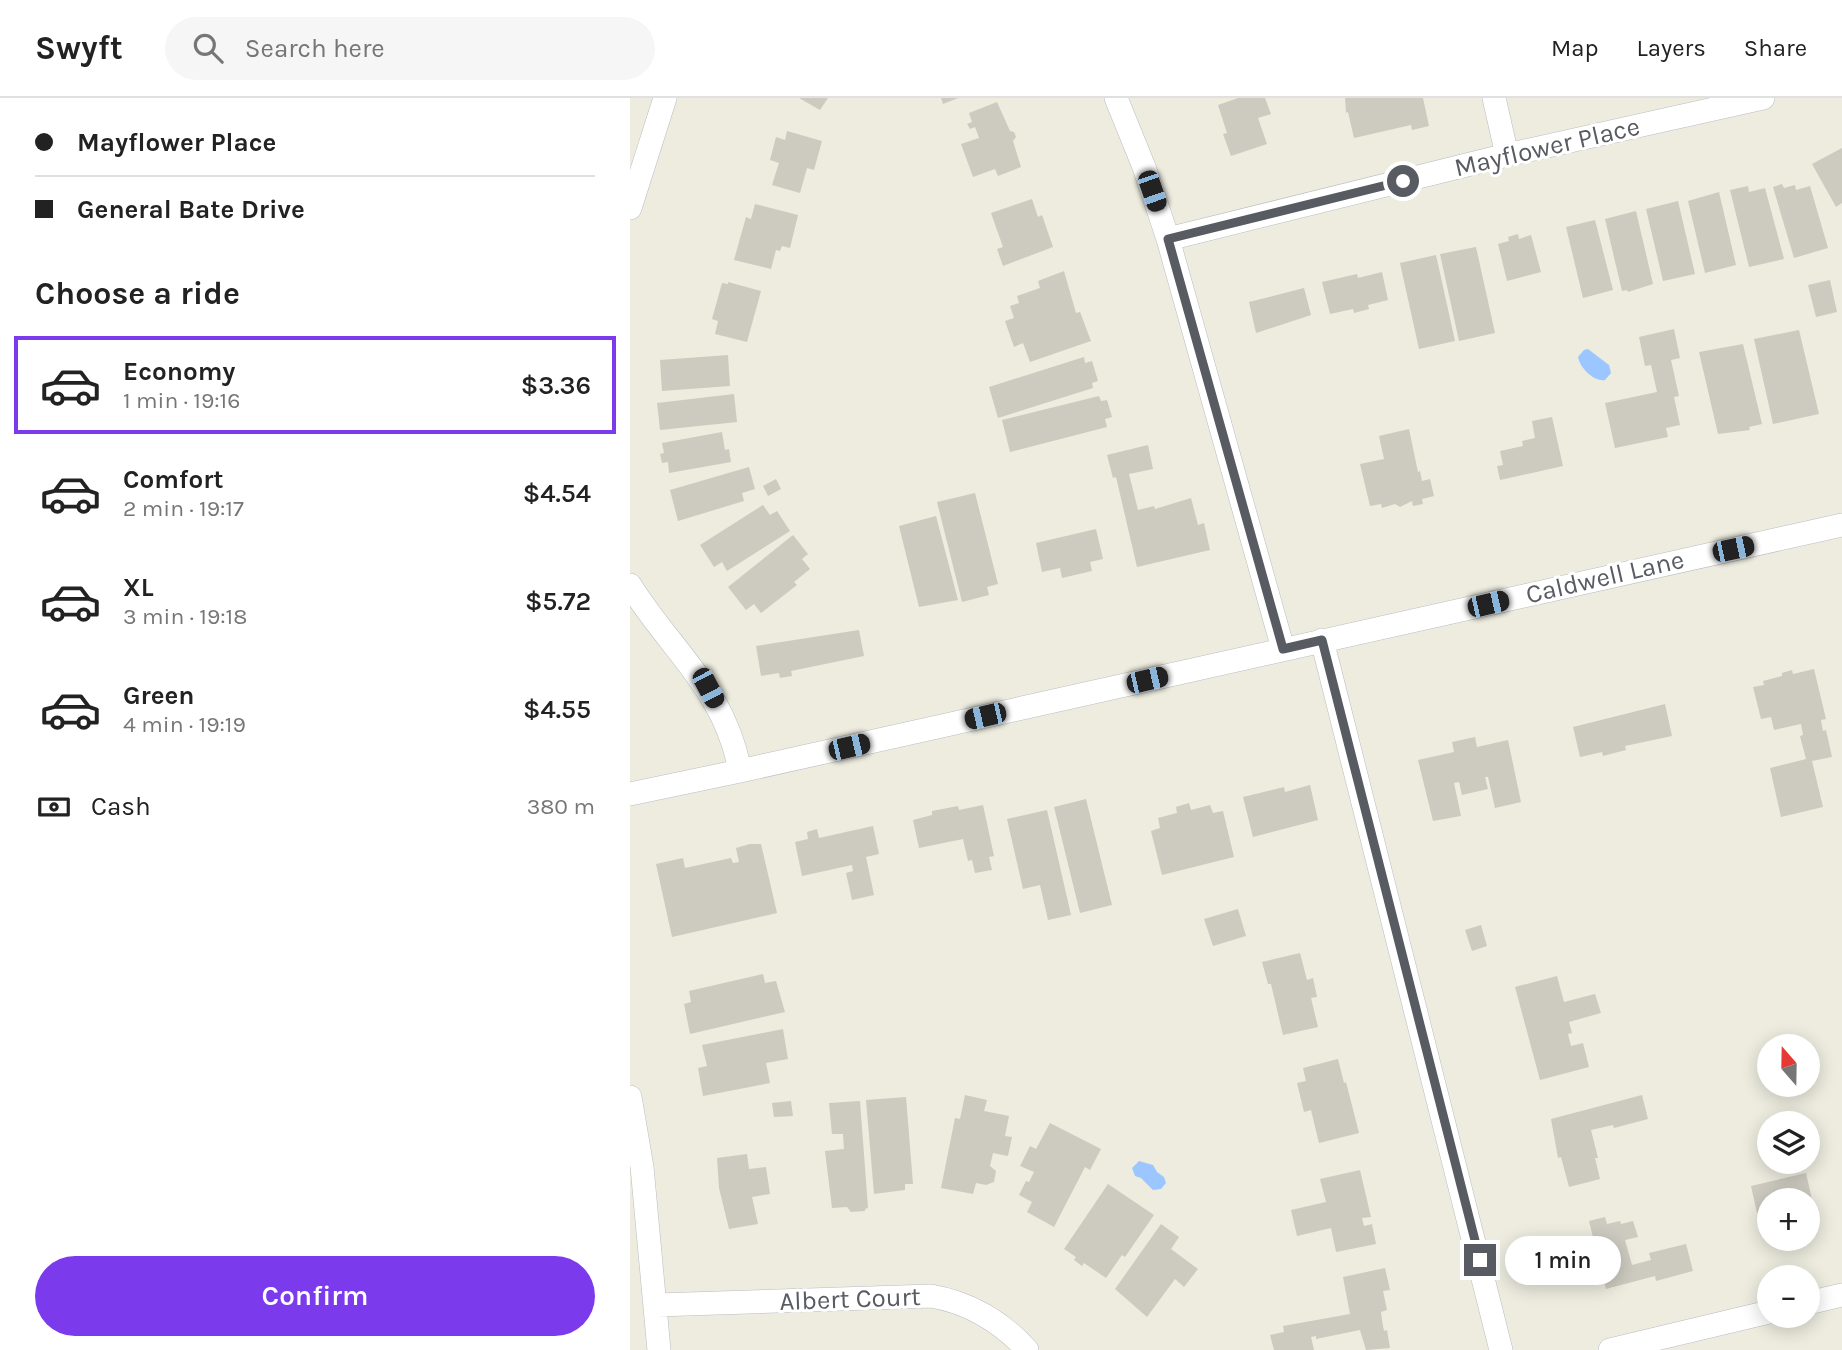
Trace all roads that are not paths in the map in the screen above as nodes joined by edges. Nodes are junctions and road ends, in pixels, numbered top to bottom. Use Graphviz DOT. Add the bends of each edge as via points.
graph roads {
  1 [pos="665,98"];
  2 [pos="1116,98"];
  3 [pos="1494,98"];
  4 [pos="1763,98"];
  5 [pos="1507,155"];
  6 [pos="630,208"];
  7 [pos="1168,239"];
  8 [pos="1842,525"];
  9 [pos="630,585"];
  10 [pos="1322,640"];
  11 [pos="1283,649"];
  12 [pos="740,771"];
  13 [pos="630,794"];
  14 [pos="630,1097"];
  15 [pos="1842,1295"];
  16 [pos="1820,1300"];
  17 [pos="657,1304"];
  18 [pos="1757,1315"];
  19 [pos="659,1350"];
  20 [pos="1027,1350"];
  21 [pos="1502,1350"];
  22 [pos="1610,1350"];
  1 -- 6 [label="street"];
  2 -- 7 [label="street"];
  3 -- 5 [label="street"];
  4 -- 5 [label="street, Mayflower Place"];
  5 -- 7 [label="street, Mayflower Place"];
  7 -- 11 [label="street"];
  8 -- 10 [label="street, Caldwell Lane"];
  9 -- 12 [label="street" via="708,688"];
  10 -- 11 [label="street, Caldwell Lane"];
  10 -- 21 [label="street"];
  11 -- 12 [label="street, Caldwell Lane"];
  12 -- 13 [label="street, Caldwell Lane"];
  14 -- 17 [label="street"];
  15 -- 16 [label="street"];
  17 -- 19 [label="street"];
  17 -- 20 [label="street, Albert Court" via="931,1296 989,1318"];
  18 -- 22 [label="street"];
}
